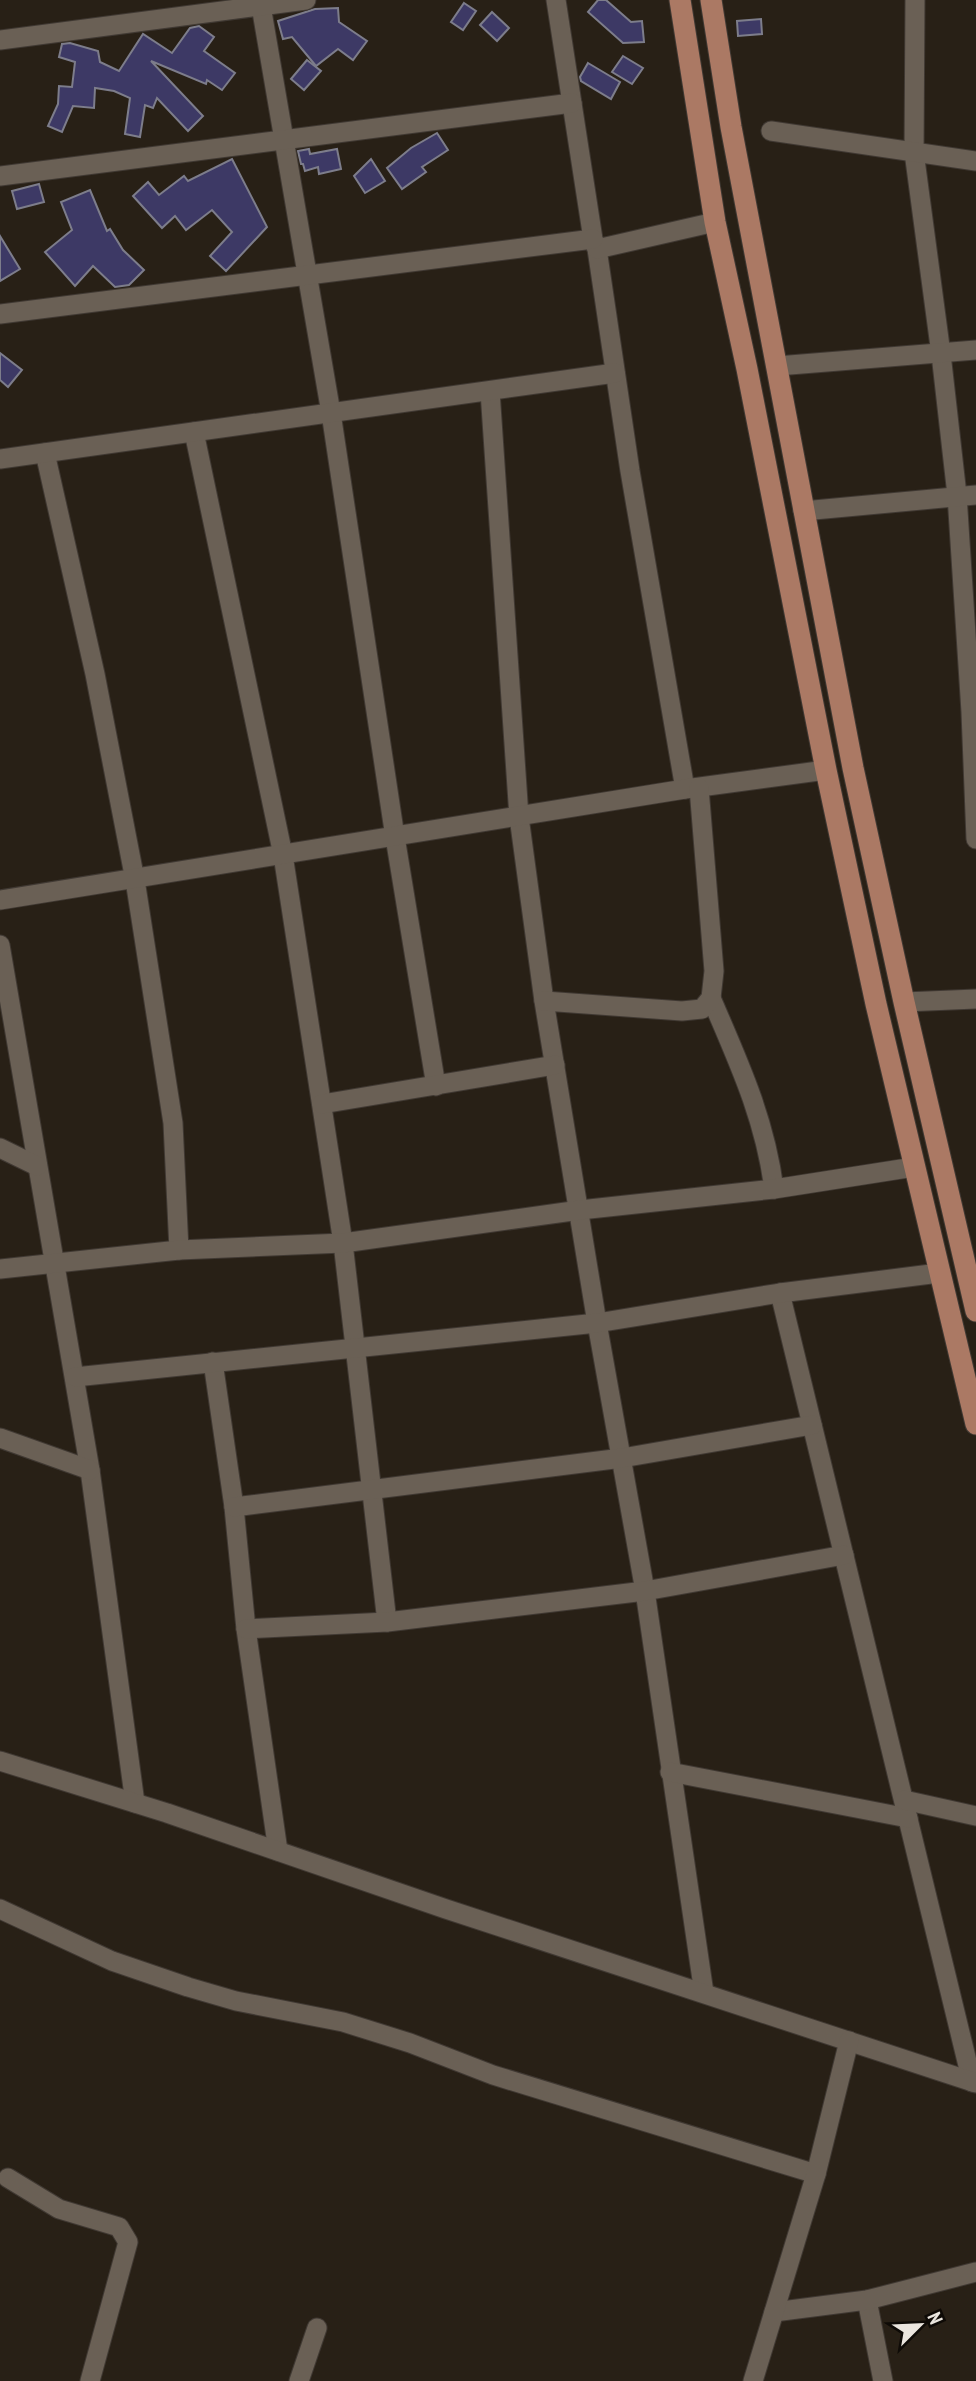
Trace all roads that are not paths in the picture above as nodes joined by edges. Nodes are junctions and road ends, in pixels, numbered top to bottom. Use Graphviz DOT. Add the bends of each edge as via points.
graph roads {
  1 [pos="306,0"];
  2 [pos="556,0"];
  3 [pos="680,0"];
  4 [pos="711,0"];
  5 [pos="915,0"];
  6 [pos="260,3"];
  7 [pos="0,40"];
  8 [pos="572,103"];
  9 [pos="771,131"];
  10 [pos="283,140"];
  11 [pos="914,152"];
  12 [pos="976,161"];
  13 [pos="0,176"];
  14 [pos="715,222"];
  15 [pos="595,244"];
  16 [pos="307,275"];
  17 [pos="0,314"];
  18 [pos="976,350"];
  19 [pos="941,354"];
  20 [pos="777,366"];
  21 [pos="615,373"];
  22 [pos="490,391"];
  23 [pos="331,413"];
  24 [pos="194,432"];
  25 [pos="45,453"];
  26 [pos="0,459"];
  27 [pos="967,495"];
  28 [pos="803,511"];
  29 [pos="826,770"];
  30 [pos="692,788"];
  31 [pos="519,817"];
  32 [pos="395,837"];
  33 [pos="976,839"];
  34 [pos="283,855"];
  35 [pos="135,880"];
  36 [pos="0,901"];
  37 [pos="0,945"];
  38 [pos="711,998"];
  39 [pos="976,999"];
  40 [pos="544,1001"];
  41 [pos="904,1002"];
  42 [pos="555,1065"];
  43 [pos="436,1086"];
  44 [pos="322,1104"];
  45 [pos="0,1148"];
  46 [pos="37,1166"];
  47 [pos="914,1167"];
  48 [pos="774,1189"];
  49 [pos="580,1210"];
  50 [pos="343,1242"];
  51 [pos="180,1250"];
  52 [pos="969,1250"];
  53 [pos="54,1263"];
  54 [pos="0,1269"];
  55 [pos="939,1273"];
  56 [pos="780,1293"];
  57 [pos="976,1311"];
  58 [pos="597,1323"];
  59 [pos="354,1348"];
  60 [pos="213,1363"];
  61 [pos="75,1377"];
  62 [pos="976,1424"];
  63 [pos="812,1425"];
  64 [pos="0,1438"];
  65 [pos="622,1458"];
  66 [pos="90,1470"];
  67 [pos="371,1490"];
  68 [pos="234,1507"];
  69 [pos="844,1555"];
  70 [pos="645,1591"];
  71 [pos="387,1622"];
  72 [pos="246,1629"];
  73 [pos="0,1761"];
  74 [pos="670,1772"];
  75 [pos="135,1803"];
  76 [pos="906,1809"];
  77 [pos="976,1816"];
  78 [pos="278,1851"];
  79 [pos="0,1909"];
  80 [pos="704,1993"];
  81 [pos="849,2041"];
  82 [pos="974,2082"];
  83 [pos="816,2174"];
  84 [pos="8,2178"];
  85 [pos="976,2272"];
  86 [pos="867,2300"];
  87 [pos="774,2312"];
  88 [pos="317,2328"];
  89 [pos="90,2381"];
  90 [pos="299,2381"];
  91 [pos="753,2381"];
  92 [pos="883,2381"];
  1 -- 6 [label="street"];
  2 -- 8 [label="street"];
  3 -- 14 [label="main road"];
  4 -- 20 [label="main road"];
  5 -- 11 [label="street"];
  6 -- 7 [label="street"];
  6 -- 10 [label="street"];
  8 -- 10 [label="street"];
  8 -- 15 [label="street"];
  9 -- 11 [label="street"];
  10 -- 13 [label="street"];
  10 -- 16 [label="street"];
  11 -- 12 [label="street"];
  11 -- 19 [label="street"];
  14 -- 15 [label="street"];
  14 -- 29 [label="main road"];
  15 -- 16 [label="street"];
  15 -- 21 [label="street"];
  16 -- 17 [label="street"];
  16 -- 23 [label="street"];
  18 -- 19 [label="street"];
  19 -- 20 [label="street"];
  19 -- 27 [label="street"];
  20 -- 28 [label="main road"];
  21 -- 22 [label="street"];
  21 -- 30 [label="street"];
  22 -- 23 [label="street"];
  22 -- 31 [label="street"];
  23 -- 24 [label="street"];
  23 -- 32 [label="street"];
  24 -- 25 [label="street"];
  24 -- 34 [label="street"];
  25 -- 26 [label="street"];
  25 -- 35 [label="street"];
  27 -- 28 [label="street"];
  27 -- 33 [label="street"];
  28 -- 41 [label="main road"];
  29 -- 30 [label="street"];
  29 -- 47 [label="main road"];
  30 -- 31 [label="street"];
  30 -- 38 [label="street" via="713,971"];
  31 -- 32 [label="street"];
  31 -- 40 [label="street"];
  32 -- 34 [label="street"];
  32 -- 43 [label="street"];
  34 -- 35 [label="street"];
  34 -- 44 [label="street"];
  35 -- 36 [label="street"];
  35 -- 51 [label="street" via="173,1123"];
  37 -- 46 [label="street"];
  38 -- 40 [label="street" via="702,1009 682,1012"];
  38 -- 48 [label="street" via="760,1118"];
  39 -- 41 [label="street"];
  40 -- 42 [label="street"];
  41 -- 52 [label="main road"];
  42 -- 43 [label="street"];
  42 -- 49 [label="street"];
  43 -- 44 [label="street"];
  44 -- 50 [label="street"];
  45 -- 46 [label="street"];
  46 -- 53 [label="street"];
  47 -- 48 [label="street"];
  47 -- 55 [label="main road"];
  48 -- 49 [label="street"];
  49 -- 50 [label="street"];
  49 -- 58 [label="street"];
  50 -- 51 [label="street"];
  50 -- 59 [label="street"];
  51 -- 53 [label="street"];
  52 -- 57 [label="main road"];
  53 -- 54 [label="street"];
  53 -- 61 [label="street"];
  55 -- 56 [label="street"];
  55 -- 62 [label="main road"];
  56 -- 58 [label="street"];
  56 -- 63 [label="street"];
  58 -- 59 [label="street"];
  58 -- 65 [label="street"];
  59 -- 60 [label="street"];
  59 -- 67 [label="street"];
  60 -- 61 [label="street"];
  60 -- 68 [label="street"];
  61 -- 66 [label="street"];
  63 -- 65 [label="street"];
  63 -- 69 [label="street"];
  64 -- 66 [label="street"];
  65 -- 67 [label="street"];
  65 -- 70 [label="street"];
  66 -- 75 [label="street"];
  67 -- 68 [label="street"];
  67 -- 71 [label="street"];
  68 -- 72 [label="street"];
  69 -- 70 [label="street"];
  69 -- 76 [label="street"];
  70 -- 71 [label="street"];
  70 -- 74 [label="street"];
  71 -- 72 [label="street"];
  72 -- 78 [label="street"];
  73 -- 75 [label="street"];
  74 -- 76 [label="street"];
  74 -- 80 [label="street"];
  75 -- 78 [label="street"];
  76 -- 77 [label="street"];
  76 -- 82 [label="street"];
  78 -- 80 [label="street"];
  79 -- 83 [label="street" via="113,1961 188,1987 343,2022 493,2075"];
  80 -- 81 [label="street"];
  81 -- 82 [label="street"];
  81 -- 83 [label="street"];
  83 -- 87 [label="street"];
  84 -- 89 [label="street" via="59,2209 119,2227 126,2235 128,2242"];
  85 -- 86 [label="street"];
  86 -- 87 [label="street"];
  86 -- 92 [label="street"];
  87 -- 91 [label="street"];
  88 -- 90 [label="street"];
}
